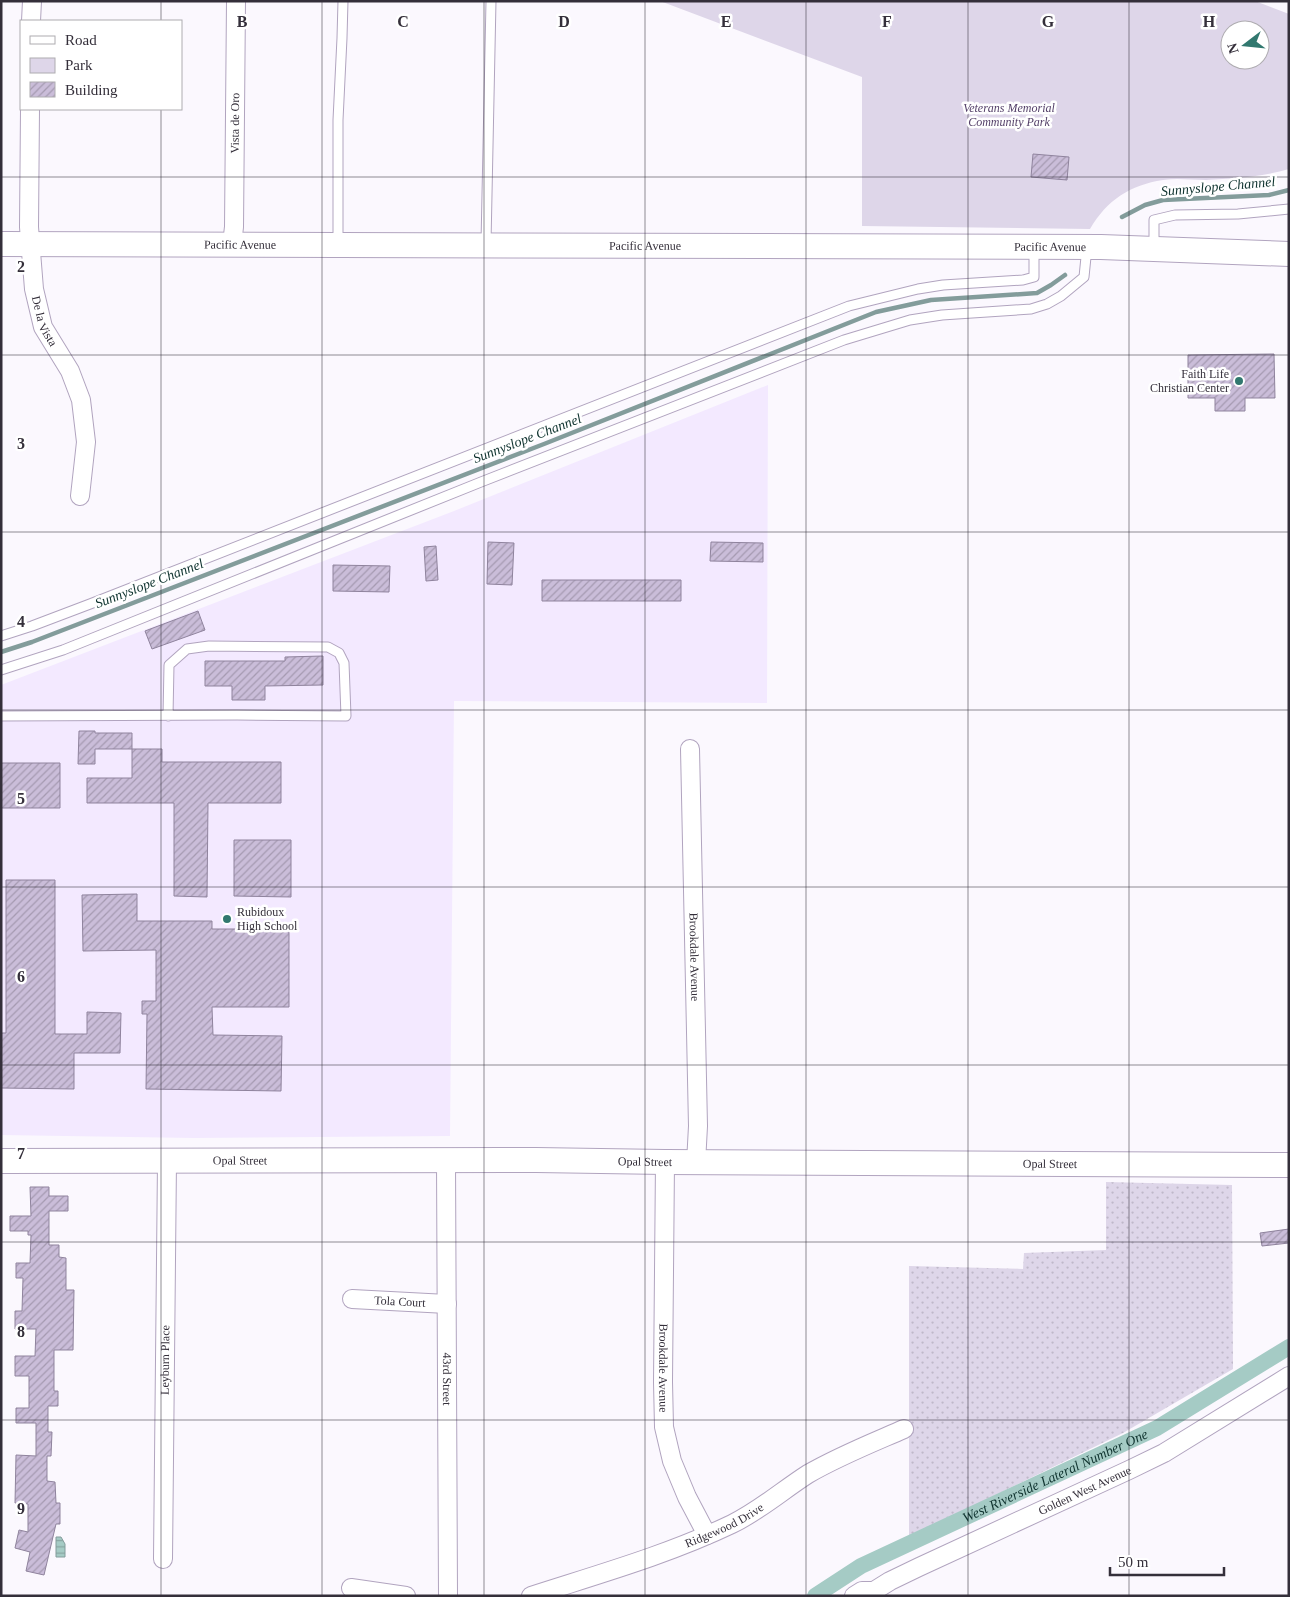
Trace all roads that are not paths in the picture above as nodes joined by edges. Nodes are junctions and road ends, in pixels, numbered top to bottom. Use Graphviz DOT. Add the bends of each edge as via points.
graph roads {
  1 [pos="32,1"];
  2 [pos="236,1"];
  3 [pos="342,1"];
  4 [pos="491,1"];
  5 [pos="32,20"];
  6 [pos="30,110"];
  7 [pos="1289,209"];
  8 [pos="1,244"];
  9 [pos="31,244"];
  10 [pos="232,244"];
  11 [pos="338,244"];
  12 [pos="486,245"];
  13 [pos="1034,247"];
  14 [pos="1087,247"];
  15 [pos="1154,248"];
  16 [pos="1289,254"];
  17 [pos="80,496"];
  18 [pos="1,636"];
  19 [pos="1,670"];
  20 [pos="1,716"];
  21 [pos="168,716"];
  22 [pos="690,749"];
  23 [pos="1,1161"];
  24 [pos="166,1161"];
  25 [pos="446,1161"];
  26 [pos="665,1162"];
  27 [pos="696,1162"];
  28 [pos="1289,1165"];
  29 [pos="352,1298"];
  30 [pos="447,1304"];
  31 [pos="1289,1376"];
  32 [pos="904,1429"];
  33 [pos="707,1536"];
  34 [pos="163,1559"];
  35 [pos="351,1588"];
  36 [pos="874,1594"];
  37 [pos="406,1596"];
  38 [pos="448,1596"];
  39 [pos="532,1596"];
  40 [pos="854,1596"];
  1 -- 5 [label="street"];
  2 -- 10 [label="street, Vista de Oro"];
  3 -- 11 [label="lane"];
  4 -- 12 [label="lane"];
  6 -- 9 [label="street, De la Vista"];
  7 -- 15 [label="lane" via="1175,215 1154,220"];
  8 -- 9 [label="street, Pacific Avenue"];
  9 -- 10 [label="street, Pacific Avenue"];
  9 -- 17 [label="street, De la Vista" via="34,289 43,327 70,371 81,400 86,442"];
  10 -- 11 [label="street, Pacific Avenue"];
  11 -- 12 [label="street, Pacific Avenue"];
  12 -- 13 [label="street, Pacific Avenue"];
  13 -- 14 [label="street, Pacific Avenue"];
  13 -- 18 [label="lane" via="1034,277 944,284 849,306"];
  14 -- 15 [label="street, Pacific Avenue"];
  14 -- 19 [label="lane" via="1084,277 1047,304 1014,311 910,320 844,340 62,650"];
  15 -- 16 [label="street, Pacific Avenue"];
  20 -- 21 [label="lane"];
  21 -- 21 [label="lane" via="169,665 188,649 209,646 328,647 339,653 344,663 346,716"];
  22 -- 27 [label="street, Brookdale Avenue" via="698,1126"];
  23 -- 24 [label="street, Opal Street"];
  24 -- 25 [label="street, Opal Street"];
  24 -- 34 [label="street, Leyburn Place"];
  25 -- 26 [label="street, Opal Street"];
  25 -- 30 [label="street, 43rd Street"];
  26 -- 27 [label="street, Opal Street"];
  26 -- 33 [label="street, Brookdale Avenue" via="664,1427 672,1461"];
  27 -- 28 [label="street, Opal Street"];
  29 -- 30 [label="street, Tola Court"];
  30 -- 38 [label="street, 43rd Street"];
  31 -- 36 [label="street, Golden West Avenue" via="1164,1453 919,1566"];
  32 -- 33 [label="street, Ridgewood Drive" via="833,1460"];
  33 -- 39 [label="street, Ridgewood Drive" via="655,1557"];
  35 -- 37 [label="street"];
  36 -- 40 [label="street, Golden West Avenue" via="862,1591"];
}
